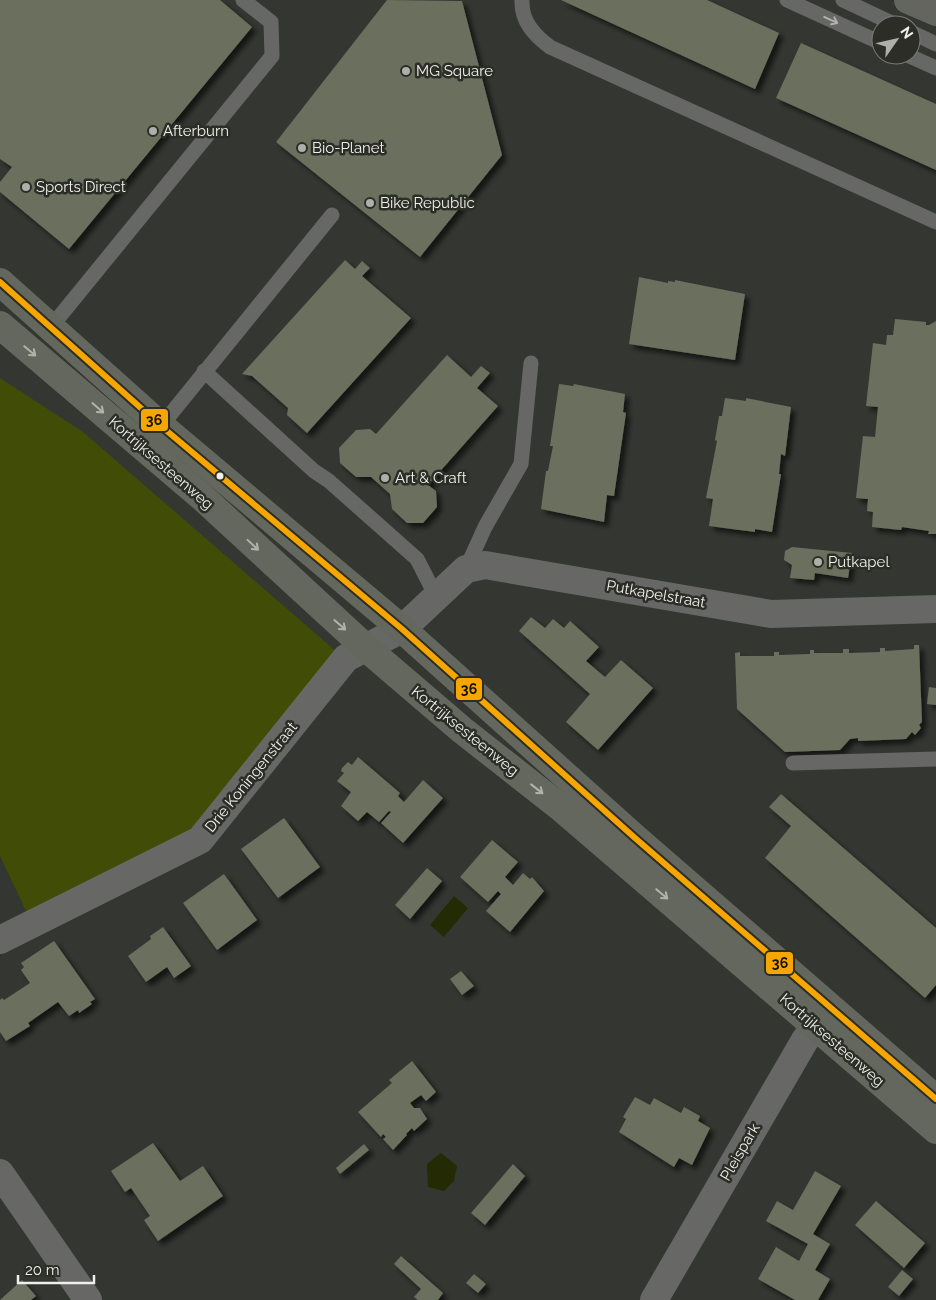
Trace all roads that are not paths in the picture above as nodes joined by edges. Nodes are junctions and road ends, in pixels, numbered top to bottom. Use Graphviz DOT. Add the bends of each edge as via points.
graph roads {
  1 [pos="243,0"];
  2 [pos="522,0"];
  3 [pos="787,0"];
  4 [pos="843,0"];
  5 [pos="875,15"];
  6 [pos="921,37"];
  7 [pos="871,38"];
  8 [pos="936,44"];
  9 [pos="921,61"];
  10 [pos="936,68"];
  11 [pos="332,215"];
  12 [pos="936,222"];
  13 [pos="0,282"];
  14 [pos="0,325"];
  15 [pos="51,327"];
  16 [pos="531,364"];
  17 [pos="204,371"];
  18 [pos="161,426"];
  19 [pos="466,569"];
  20 [pos="436,596"];
  21 [pos="936,609"];
  22 [pos="402,629"];
  23 [pos="365,647"];
  24 [pos="936,759"];
  25 [pos="792,763"];
  26 [pos="0,940"];
  27 [pos="824,1017"];
  28 [pos="933,1114"];
  29 [pos="0,1173"];
  30 [pos="88,1300"];
  31 [pos="654,1300"];
  1 -- 15 [label="lane" via="271,22 272,56"];
  2 -- 12 [label="lane" via="528,25 550,47"];
  3 -- 7 [label="lane, one-way"];
  4 -- 5 [label="lane"];
  6 -- 8 [label="lane"];
  9 -- 10 [label="lane"];
  11 -- 17 [label="lane"];
  13 -- 15 [label="main road, Kortrijksesteenweg"];
  14 -- 23 [label="main road, Kortrijksesteenweg, one-way" via="202,497"];
  15 -- 18 [label="main road, Kortrijksesteenweg"];
  16 -- 19 [label="lane" via="521,464"];
  17 -- 18 [label="lane"];
  17 -- 20 [label="lane" via="417,559"];
  18 -- 22 [label="main road, Kortrijksesteenweg"];
  19 -- 20 [label="street"];
  19 -- 21 [label="street, Putkapelstraat" via="485,565 772,614"];
  20 -- 22 [label="street"];
  22 -- 23 [label="street, Drie Koningenstraat"];
  22 -- 27 [label="main road, Kortrijksesteenweg" via="634,838"];
  23 -- 26 [label="street, Drie Koningenstraat" via="346,658 200,840"];
  23 -- 27 [label="main road, Kortrijksesteenweg, one-way" via="462,730"];
  24 -- 25 [label="lane"];
  27 -- 28 [label="main road, Kortrijksesteenweg"];
  27 -- 31 [label="street, Pleispark" via="805,1040"];
  29 -- 30 [label="street"];
}
